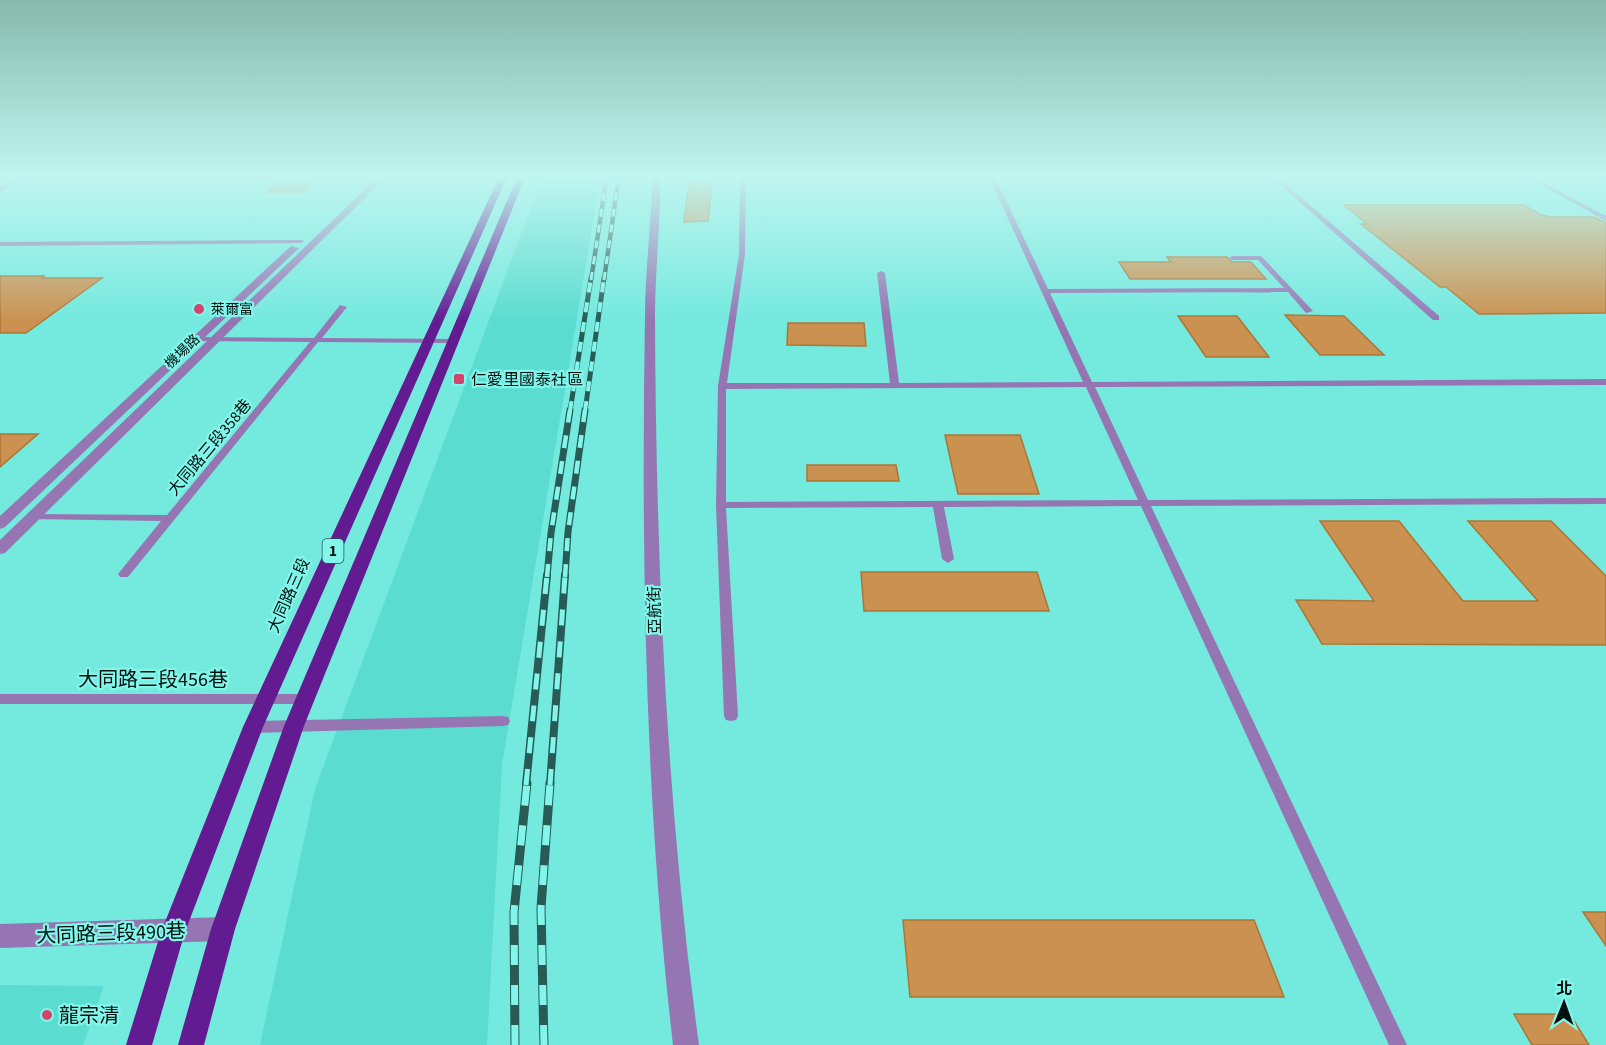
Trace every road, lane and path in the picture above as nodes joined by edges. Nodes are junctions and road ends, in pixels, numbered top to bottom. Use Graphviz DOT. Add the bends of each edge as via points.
graph roads {
  1 [pos="319,224"];
  2 [pos="333,224"];
  3 [pos="482,224"];
  4 [pos="501,224"];
  5 [pos="654,224"];
  6 [pos="742,224"];
  7 [pos="1013,224"];
  8 [pos="1329,224"];
  9 [pos="301,241"];
  10 [pos="0,244"];
  11 [pos="1232,258"];
  12 [pos="881,273"];
  13 [pos="1290,290"];
  14 [pos="1045,291"];
  15 [pos="343,307"];
  16 [pos="1308,311"];
  17 [pos="1436,318"];
  18 [pos="197,339"];
  19 [pos="215,339"];
  20 [pos="318,340"];
  21 [pos="429,341"];
  22 [pos="453,341"];
  23 [pos="1606,382"];
  24 [pos="895,385"];
  25 [pos="1087,385"];
  26 [pos="722,386"];
  27 [pos="1606,501"];
  28 [pos="1143,503"];
  29 [pos="938,504"];
  30 [pos="721,505"];
  31 [pos="33,517"];
  32 [pos="170,518"];
  33 [pos="0,524"];
  34 [pos="0,549"];
  35 [pos="948,559"];
  36 [pos="124,574"];
  37 [pos="0,699"];
  38 [pos="265,699"];
  39 [pos="305,699"];
  40 [pos="732,716"];
  41 [pos="503,721"];
  42 [pos="294,726"];
  43 [pos="253,727"];
  44 [pos="223,929"];
  45 [pos="173,932"];
  46 [pos="0,936"];
  47 [pos="139,1045"];
  48 [pos="191,1045"];
  49 [pos="686,1045"];
  50 [pos="1398,1045"];
  1 -- 9 [label="street, 機場路"];
  2 -- 19 [label="street, 機場路"];
  3 -- 21 [label="main road, 大同路三段 / 1"];
  4 -- 22 [label="main road, 1"];
  5 -- 49 [label="street, 亞航街" via="650,312 655,716 675,967"];
  6 -- 26 [label="lane" via="742,254"];
  7 -- 14 [label="lane"];
  8 -- 17 [label="lane"];
  9 -- 10 [label="lane"];
  9 -- 18 [label="street, 機場路"];
  11 -- 13 [label="lane" via="1260,258"];
  12 -- 24 [label="lane"];
  13 -- 14 [label="lane"];
  13 -- 16 [label="lane"];
  14 -- 25 [label="lane"];
  15 -- 20 [label="lane, 大同路三段358巷"];
  18 -- 19 [label="lane"];
  18 -- 33 [label="street, 機場路"];
  19 -- 20 [label="lane"];
  19 -- 31 [label="street, 機場路"];
  20 -- 21 [label="lane"];
  20 -- 32 [label="lane, 大同路三段358巷"];
  21 -- 22 [label="lane"];
  21 -- 38 [label="main road, 大同路三段 / 1"];
  22 -- 39 [label="main road, 1"];
  23 -- 25 [label="lane"];
  24 -- 25 [label="lane"];
  24 -- 26 [label="lane"];
  25 -- 28 [label="lane"];
  26 -- 30 [label="lane"];
  27 -- 28 [label="lane"];
  28 -- 29 [label="lane"];
  28 -- 50 [label="lane"];
  29 -- 30 [label="lane"];
  29 -- 35 [label="lane"];
  30 -- 40 [label="lane"];
  31 -- 32 [label="lane"];
  31 -- 34 [label="street, 機場路"];
  32 -- 36 [label="lane, 大同路三段358巷"];
  37 -- 38 [label="lane, 大同路三段456巷"];
  38 -- 39 [label="lane, 大同路三段456巷"];
  38 -- 43 [label="main road, 大同路三段 / 1"];
  39 -- 42 [label="main road, 1"];
  41 -- 42 [label="lane"];
  42 -- 43 [label="lane"];
  42 -- 44 [label="main road, 1"];
  43 -- 45 [label="main road, 大同路三段 / 1"];
  44 -- 45 [label="street, 大同路三段490巷"];
  44 -- 48 [label="main road, 1"];
  45 -- 46 [label="street, 大同路三段490巷"];
  45 -- 47 [label="main road, 大同路三段 / 1"];
}
